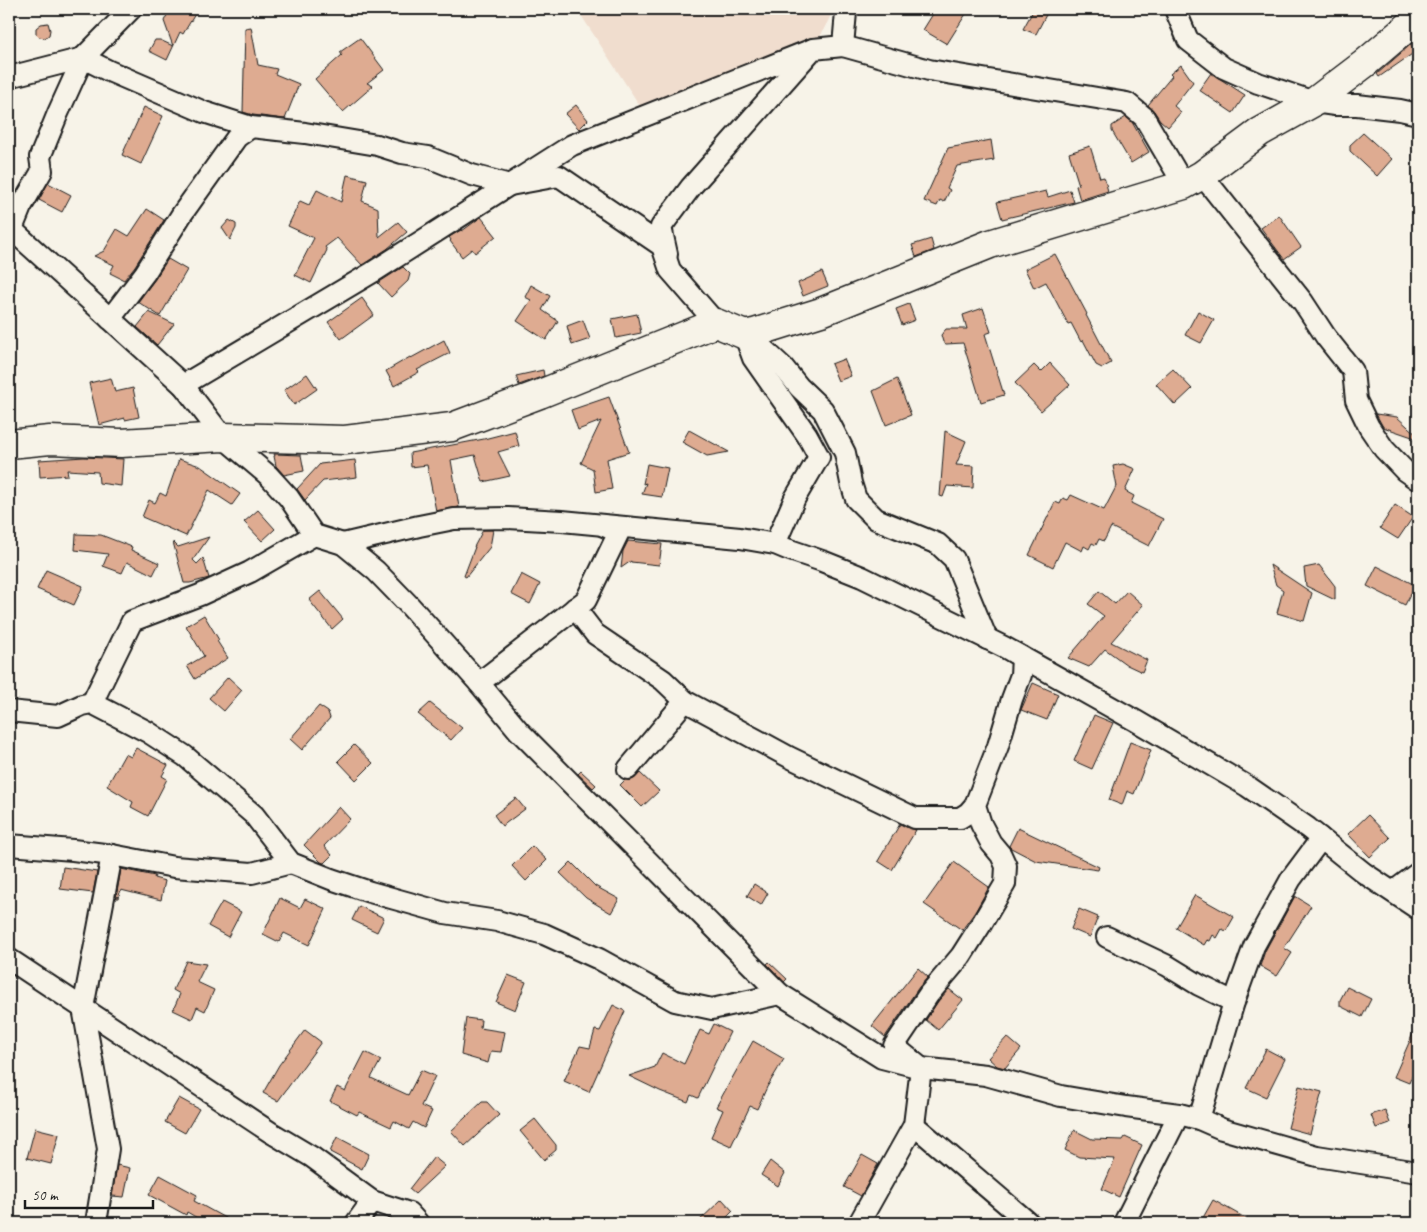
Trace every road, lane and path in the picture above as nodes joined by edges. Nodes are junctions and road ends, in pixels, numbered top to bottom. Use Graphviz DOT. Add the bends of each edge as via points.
graph roads {
  1 [pos="131,9"];
  2 [pos="847,9"];
  3 [pos="1175,9"];
  4 [pos="1418,18"];
  5 [pos="842,46"];
  6 [pos="813,49"];
  7 [pos="84,58"];
  8 [pos="9,77"];
  9 [pos="1314,102"];
  10 [pos="1418,114"];
  11 [pos="251,127"];
  12 [pos="1193,180"];
  13 [pos="510,185"];
  14 [pos="10,228"];
  15 [pos="670,270"];
  16 [pos="110,319"];
  17 [pos="716,323"];
  18 [pos="749,334"];
  19 [pos="183,384"];
  20 [pos="223,438"];
  21 [pos="9,444"];
  22 [pos="1418,480"];
  23 [pos="604,526"];
  24 [pos="314,535"];
  25 [pos="343,544"];
  26 [pos="775,544"];
  27 [pos="575,608"];
  28 [pos="995,643"];
  29 [pos="479,683"];
  30 [pos="684,701"];
  31 [pos="92,703"];
  32 [pos="9,711"];
  33 [pos="628,770"];
  34 [pos="975,805"];
  35 [pos="1319,837"];
  36 [pos="9,845"];
  37 [pos="112,854"];
  38 [pos="291,863"];
  39 [pos="1418,873"];
  40 [pos="1394,891"];
  41 [pos="1418,909"];
  42 [pos="1107,937"];
  43 [pos="9,958"];
  44 [pos="780,994"];
  45 [pos="1234,1002"];
  46 [pos="83,1008"];
  47 [pos="921,1068"];
  48 [pos="1179,1114"];
  49 [pos="1199,1119"];
  50 [pos="914,1125"];
  51 [pos="1418,1172"];
  52 [pos="372,1201"];
  53 [pos="96,1223"];
  54 [pos="356,1223"];
  55 [pos="418,1223"];
  56 [pos="859,1223"];
  57 [pos="1029,1223"];
  58 [pos="1124,1223"];
  1 -- 7 [label="street"];
  2 -- 5 [label="street"];
  3 -- 9 [label="street" via="1188,40 1224,68"];
  4 -- 9 [label="street"];
  5 -- 6 [label="street"];
  5 -- 12 [label="street" via="929,70 1128,103 1144,117"];
  6 -- 13 [label="street" via="572,146"];
  6 -- 15 [label="street" via="691,187 661,227"];
  7 -- 8 [label="street"];
  7 -- 11 [label="street" via="204,112"];
  7 -- 14 [label="street" via="40,157 42,171"];
  9 -- 10 [label="street"];
  9 -- 12 [label="street" via="1260,132"];
  11 -- 13 [label="street" via="377,145 428,157 472,175"];
  11 -- 16 [label="street" via="237,137"];
  12 -- 18 [label="street" via="990,244 821,312"];
  12 -- 22 [label="street" via="1303,302 1353,371 1356,400 1369,427 1384,449"];
  13 -- 15 [label="street" via="558,176 662,246"];
  13 -- 19 [label="street" via="373,272"];
  14 -- 16 [label="street"];
  15 -- 17 [label="street"];
  16 -- 19 [label="street"];
  17 -- 18 [label="street"];
  17 -- 20 [label="street" via="452,427 345,440"];
  18 -- 26 [label="street" via="754,358 819,456 795,498"];
  18 -- 28 [label="street" via="823,410 845,452 856,499 876,519 938,544 954,559"];
  19 -- 20 [label="street"];
  20 -- 21 [label="street" via="121,443 50,440"];
  20 -- 24 [label="street" via="269,476 289,498"];
  23 -- 25 [label="street" via="508,518 454,519"];
  23 -- 26 [label="street"];
  23 -- 27 [label="street" via="619,532 586,600"];
  24 -- 25 [label="street"];
  24 -- 31 [label="street" via="250,572 132,621"];
  25 -- 29 [label="street" via="376,571"];
  26 -- 28 [label="street" via="862,577"];
  27 -- 29 [label="street"];
  27 -- 30 [label="street" via="595,634 663,680"];
  28 -- 34 [label="street" via="1022,657 1021,675"];
  28 -- 35 [label="street" via="1247,786"];
  29 -- 44 [label="street" via="519,731"];
  30 -- 33 [label="street"];
  30 -- 34 [label="street" via="789,757 915,818 960,818"];
  31 -- 32 [label="street" via="58,716"];
  31 -- 38 [label="street" via="148,732 185,756 254,815"];
  34 -- 47 [label="street" via="990,844 1006,866 1005,884 961,956 894,1046"];
  35 -- 40 [label="street" via="1364,873"];
  35 -- 45 [label="street" via="1254,946"];
  36 -- 37 [label="street"];
  37 -- 38 [label="street" via="174,867 252,872"];
  37 -- 46 [label="street"];
  38 -- 44 [label="street" via="370,892 445,913 497,921 544,934 599,959 675,1001 712,1009"];
  39 -- 40 [label="street"];
  40 -- 41 [label="street"];
  42 -- 45 [label="street"];
  43 -- 46 [label="street"];
  44 -- 47 [label="street" via="882,1058"];
  45 -- 49 [label="street"];
  46 -- 52 [label="street" via="312,1157"];
  46 -- 53 [label="street" via="108,1149"];
  47 -- 48 [label="street" via="986,1075 1061,1096"];
  47 -- 50 [label="street"];
  48 -- 49 [label="street"];
  48 -- 58 [label="street"];
  49 -- 51 [label="street" via="1222,1129 1317,1156"];
  50 -- 56 [label="street"];
  50 -- 57 [label="street"];
  52 -- 54 [label="street"];
  52 -- 55 [label="street" via="409,1214"];
}
